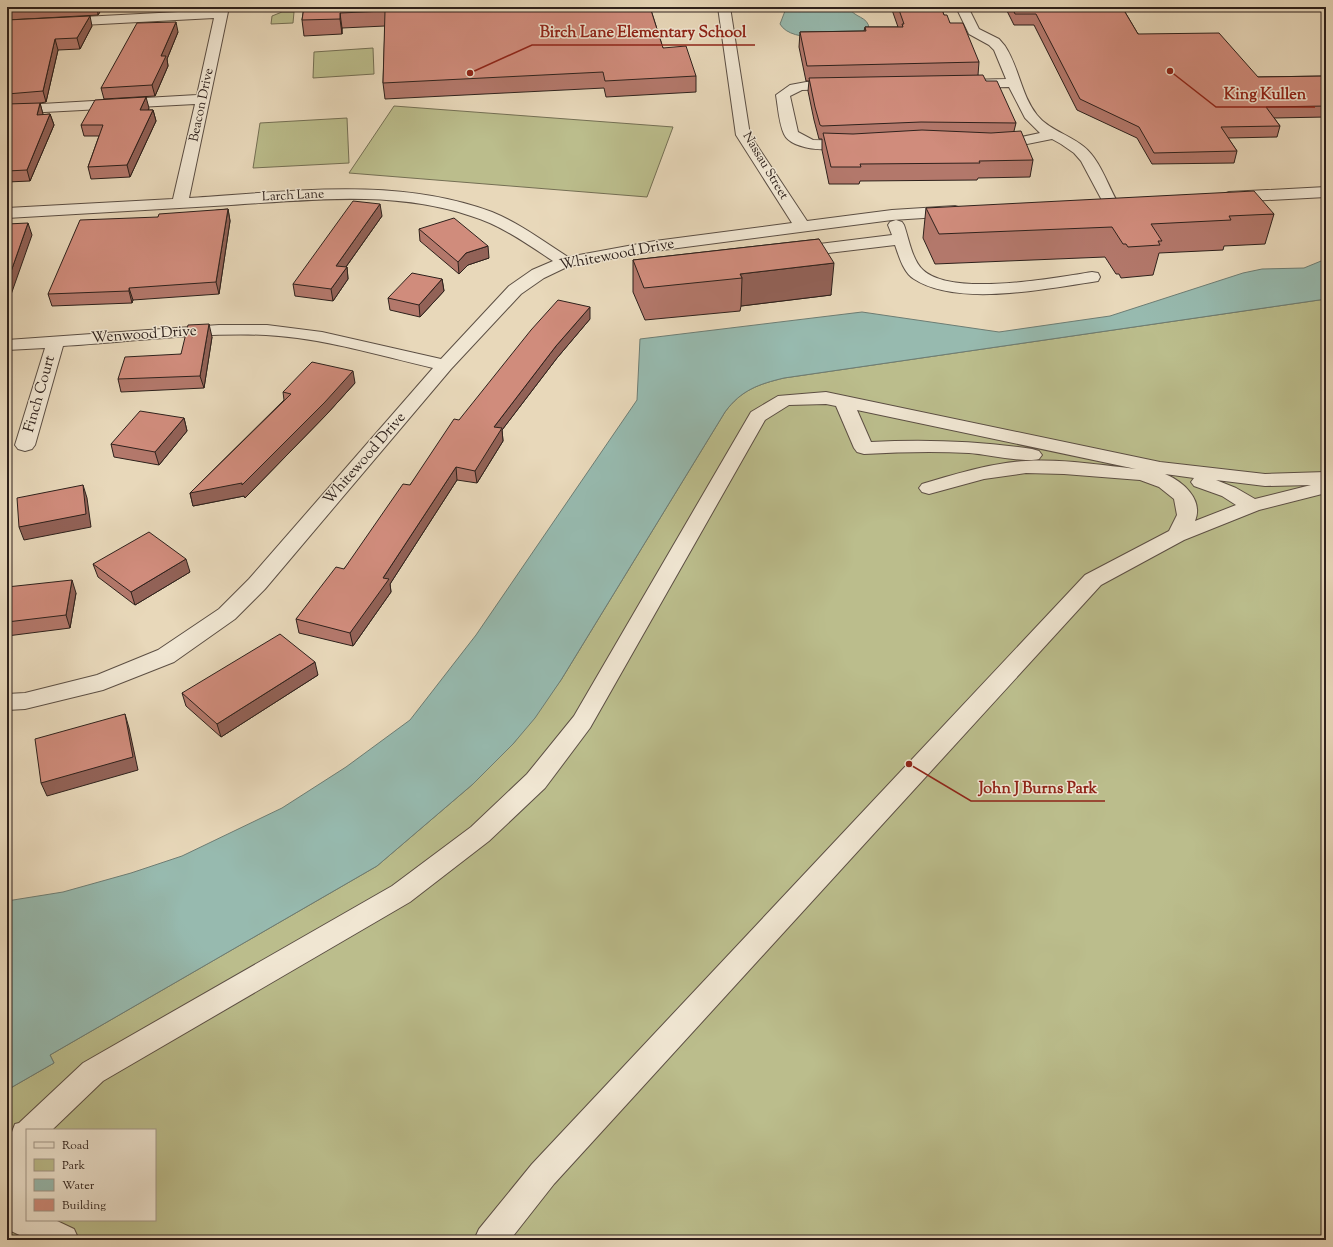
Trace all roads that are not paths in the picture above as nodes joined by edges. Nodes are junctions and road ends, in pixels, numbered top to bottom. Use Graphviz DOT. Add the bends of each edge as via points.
graph roads {
  1 [pos="724,7"];
  2 [pos="962,7"];
  3 [pos="222,11"];
  4 [pos="7,25"];
  5 [pos="1015,83"];
  6 [pos="952,84"];
  7 [pos="850,85"];
  8 [pos="203,99"];
  9 [pos="7,110"];
  10 [pos="1052,135"];
  11 [pos="984,143"];
  12 [pos="868,144"];
  13 [pos="1326,192"];
  14 [pos="1218,198"];
  15 [pos="180,203"];
  16 [pos="1094,204"];
  17 [pos="970,211"];
  18 [pos="7,214"];
  19 [pos="892,215"];
  20 [pos="802,226"];
  21 [pos="901,239"];
  22 [pos="784,254"];
  23 [pos="565,262"];
  24 [pos="1092,277"];
  25 [pos="56,342"];
  26 [pos="7,345"];
  27 [pos="445,365"];
  28 [pos="844,402"];
  29 [pos="25,445"];
  30 [pos="1158,472"];
  31 [pos="1326,478"];
  32 [pos="1326,486"];
  33 [pos="930,488"];
  34 [pos="1252,506"];
  35 [pos="1177,535"];
  36 [pos="7,702"];
  37 [pos="32,1129"];
  38 [pos="26,1136"];
  39 [pos="26,1141"];
  40 [pos="7,1163"];
  41 [pos="63,1240"];
  42 [pos="490,1240"];
  1 -- 20 [label="street, Nassau Street" via="743,135"];
  2 -- 5 [label="street" via="974,31 994,42 1000,49"];
  3 -- 4 [label="street"];
  3 -- 8 [label="street, Beacon Drive"];
  5 -- 6 [label="street"];
  5 -- 10 [label="street" via="1031,116 1039,126"];
  7 -- 12 [label="street" via="802,86 787,90 783,95 791,134 811,144"];
  8 -- 9 [label="street"];
  8 -- 15 [label="street, Beacon Drive"];
  10 -- 11 [label="street" via="1012,143"];
  10 -- 16 [label="street" via="1084,154 1118,203"];
  13 -- 14 [label="street"];
  15 -- 18 [label="street, Larch Lane"];
  15 -- 23 [label="street, Larch Lane" via="326,194 406,196 477,212 514,230"];
  17 -- 19 [label="street, Whitewood Drive"];
  19 -- 20 [label="street, Whitewood Drive"];
  19 -- 21 [label="street"];
  20 -- 23 [label="street, Whitewood Drive" via="655,246"];
  21 -- 22 [label="street"];
  21 -- 24 [label="street" via="918,274 957,287 1002,289"];
  23 -- 27 [label="street, Whitewood Drive" via="538,274 515,290"];
  25 -- 26 [label="street, Wenwood Drive"];
  25 -- 27 [label="street, Wenwood Drive" via="219,330 267,330 322,337"];
  25 -- 29 [label="street, Finch Court"];
  27 -- 36 [label="street, Whitewood Drive" via="257,584 226,614 166,656 103,682 25,701"];
  28 -- 30 [label="street"];
  28 -- 30 [label="street" via="864,448 962,446"];
  28 -- 37 [label="street" via="826,398 785,400 758,416 582,722 536,781 480,834 400,894 93,1072"];
  30 -- 31 [label="street" via="1265,480"];
  30 -- 33 [label="street" via="1011,468"];
  30 -- 34 [label="street" via="1229,492"];
  30 -- 35 [label="street" via="1177,489 1187,503 1187,516"];
  32 -- 34 [label="street"];
  34 -- 35 [label="street"];
  35 -- 42 [label="street" via="1093,580 554,1162"];
  38 -- 40 [label="street"];
  39 -- 41 [label="street" via="16,1182 22,1220"];
}
